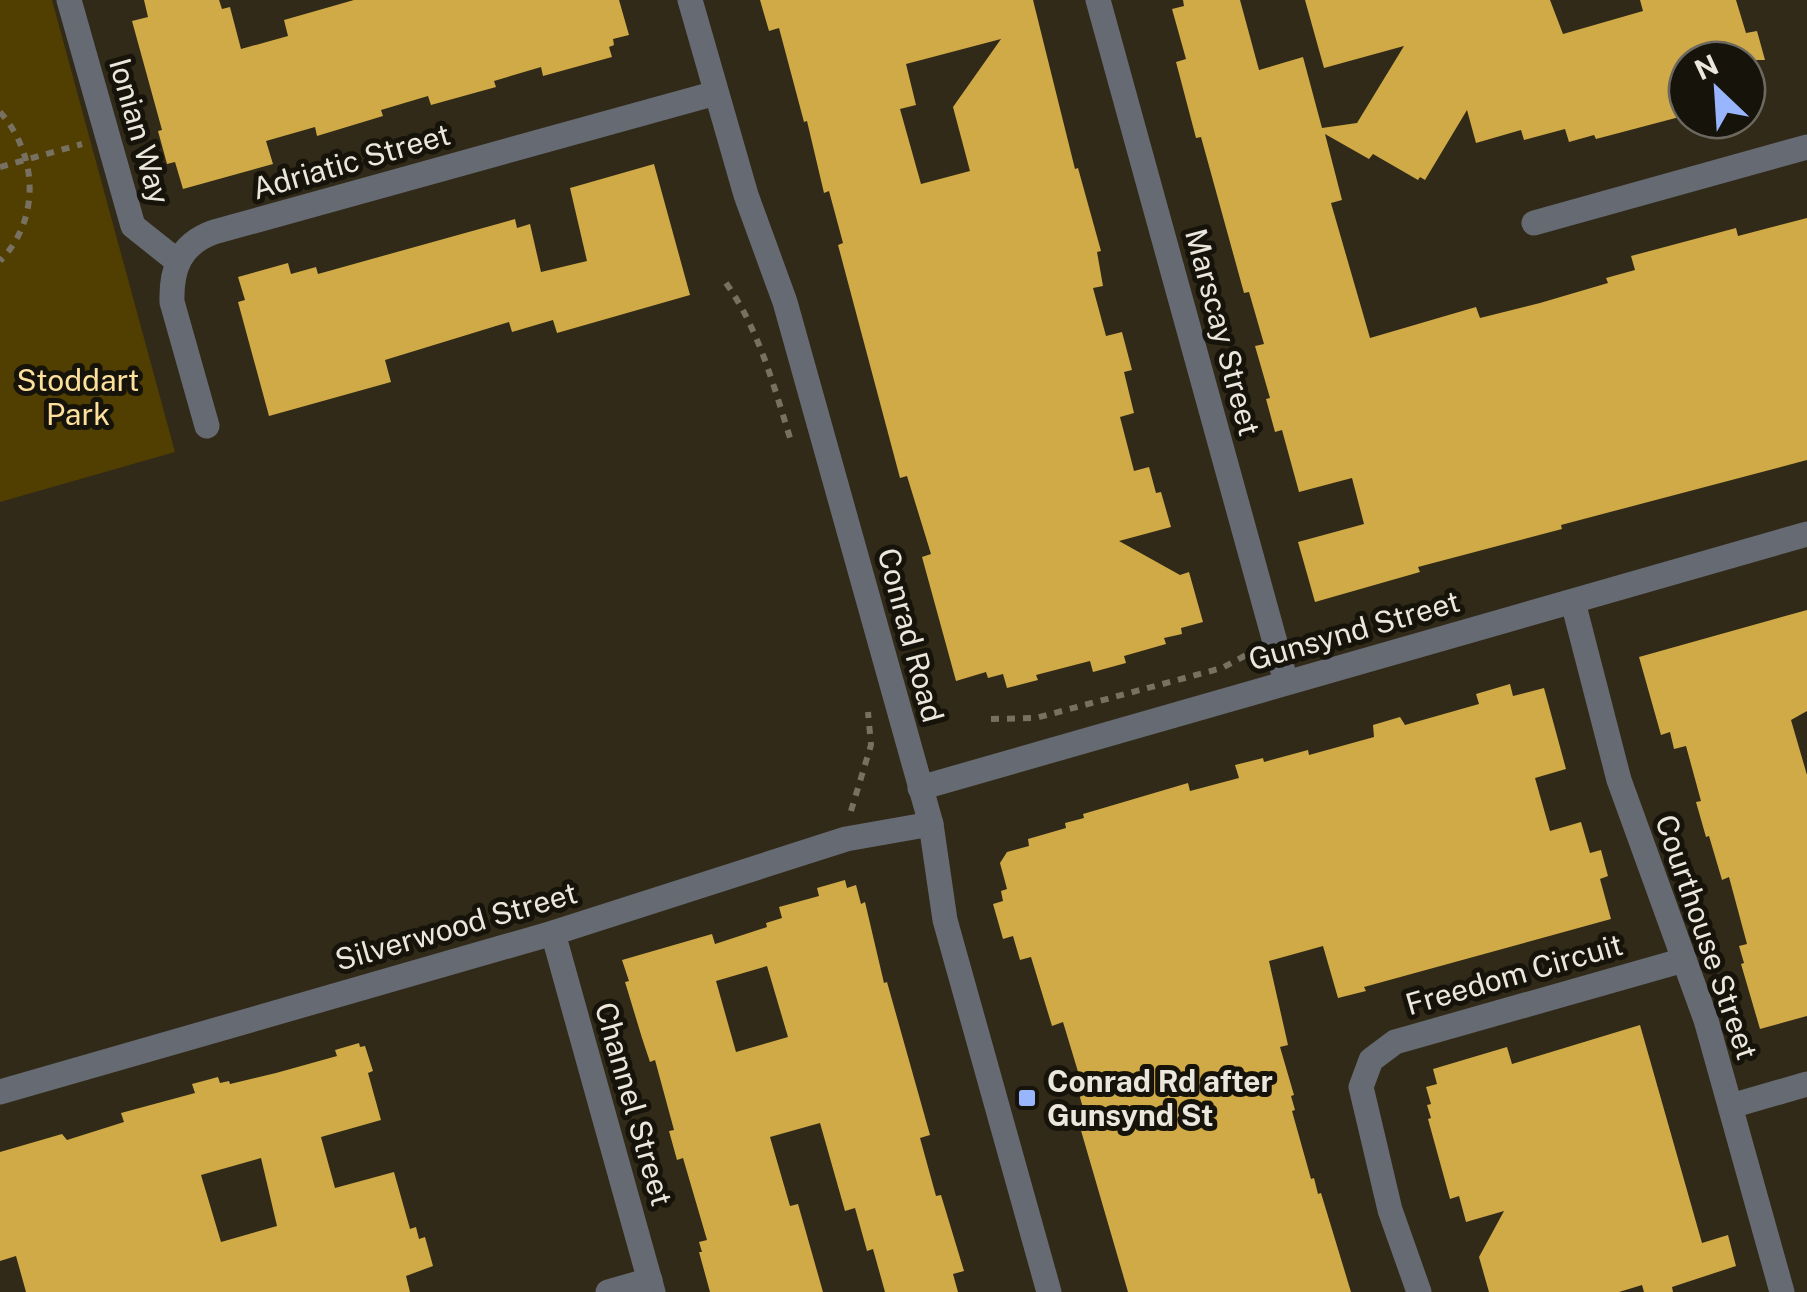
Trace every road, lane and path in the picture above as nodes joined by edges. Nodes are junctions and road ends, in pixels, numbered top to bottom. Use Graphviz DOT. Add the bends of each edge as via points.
graph roads {
  1 [pos="69,0"];
  2 [pos="690,0"];
  3 [pos="1098,0"];
  4 [pos="716,93"];
  5 [pos="0,112"];
  6 [pos="107,138"];
  7 [pos="1807,147"];
  8 [pos="27,159"];
  9 [pos="0,166"];
  10 [pos="1534,223"];
  11 [pos="0,260"];
  12 [pos="177,261"];
  13 [pos="726,283"];
  14 [pos="208,426"];
  15 [pos="792,446"];
  16 [pos="1807,534"];
  17 [pos="1573,602"];
  18 [pos="1248,654"];
  19 [pos="1286,682"];
  20 [pos="879,707"];
  21 [pos="991,718"];
  22 [pos="920,788"];
  23 [pos="850,822"];
  24 [pos="931,824"];
  25 [pos="553,933"];
  26 [pos="1684,960"];
  27 [pos="1807,1084"];
  28 [pos="0,1092"];
  29 [pos="1730,1106"];
  30 [pos="652,1286"];
  31 [pos="608,1292"];
  32 [pos="1048,1292"];
  33 [pos="1419,1292"];
  34 [pos="1782,1292"];
  1 -- 6 [label="street, Ionian Way"];
  2 -- 4 [label="street, Conrad Road"];
  3 -- 19 [label="street, Marscay Street"];
  4 -- 12 [label="street, Adriatic Street" via="214,232"];
  4 -- 22 [label="street, Conrad Road" via="785,302"];
  5 -- 8 [label="path"];
  6 -- 8 [label="path"];
  6 -- 12 [label="street, Ionian Way" via="133,226"];
  7 -- 10 [label="street"];
  8 -- 9 [label="path"];
  8 -- 11 [label="path" via="29,208"];
  12 -- 14 [label="street" via="172,302"];
  13 -- 15 [label="path" via="749,322"];
  16 -- 17 [label="street, Gunsynd Street"];
  17 -- 19 [label="street, Gunsynd Street"];
  17 -- 26 [label="street, Courthouse Street" via="1619,780"];
  18 -- 21 [label="path" via="1222,668 1036,718"];
  19 -- 22 [label="street, Gunsynd Street"];
  20 -- 23 [label="path" via="868,711 871,745"];
  22 -- 24 [label="street, Conrad Road"];
  24 -- 25 [label="street, Silverwood Street" via="846,838"];
  24 -- 32 [label="street, Conrad Road" via="945,920"];
  25 -- 28 [label="street, Silverwood Street"];
  25 -- 30 [label="street, Channel Street"];
  26 -- 29 [label="street, Courthouse Street"];
  26 -- 33 [label="street, Freedom Circuit" via="1395,1042 1371,1060 1360,1087 1363,1109"];
  27 -- 29 [label="street"];
  29 -- 34 [label="street, Courthouse Street"];
  30 -- 31 [label="street"];
}
